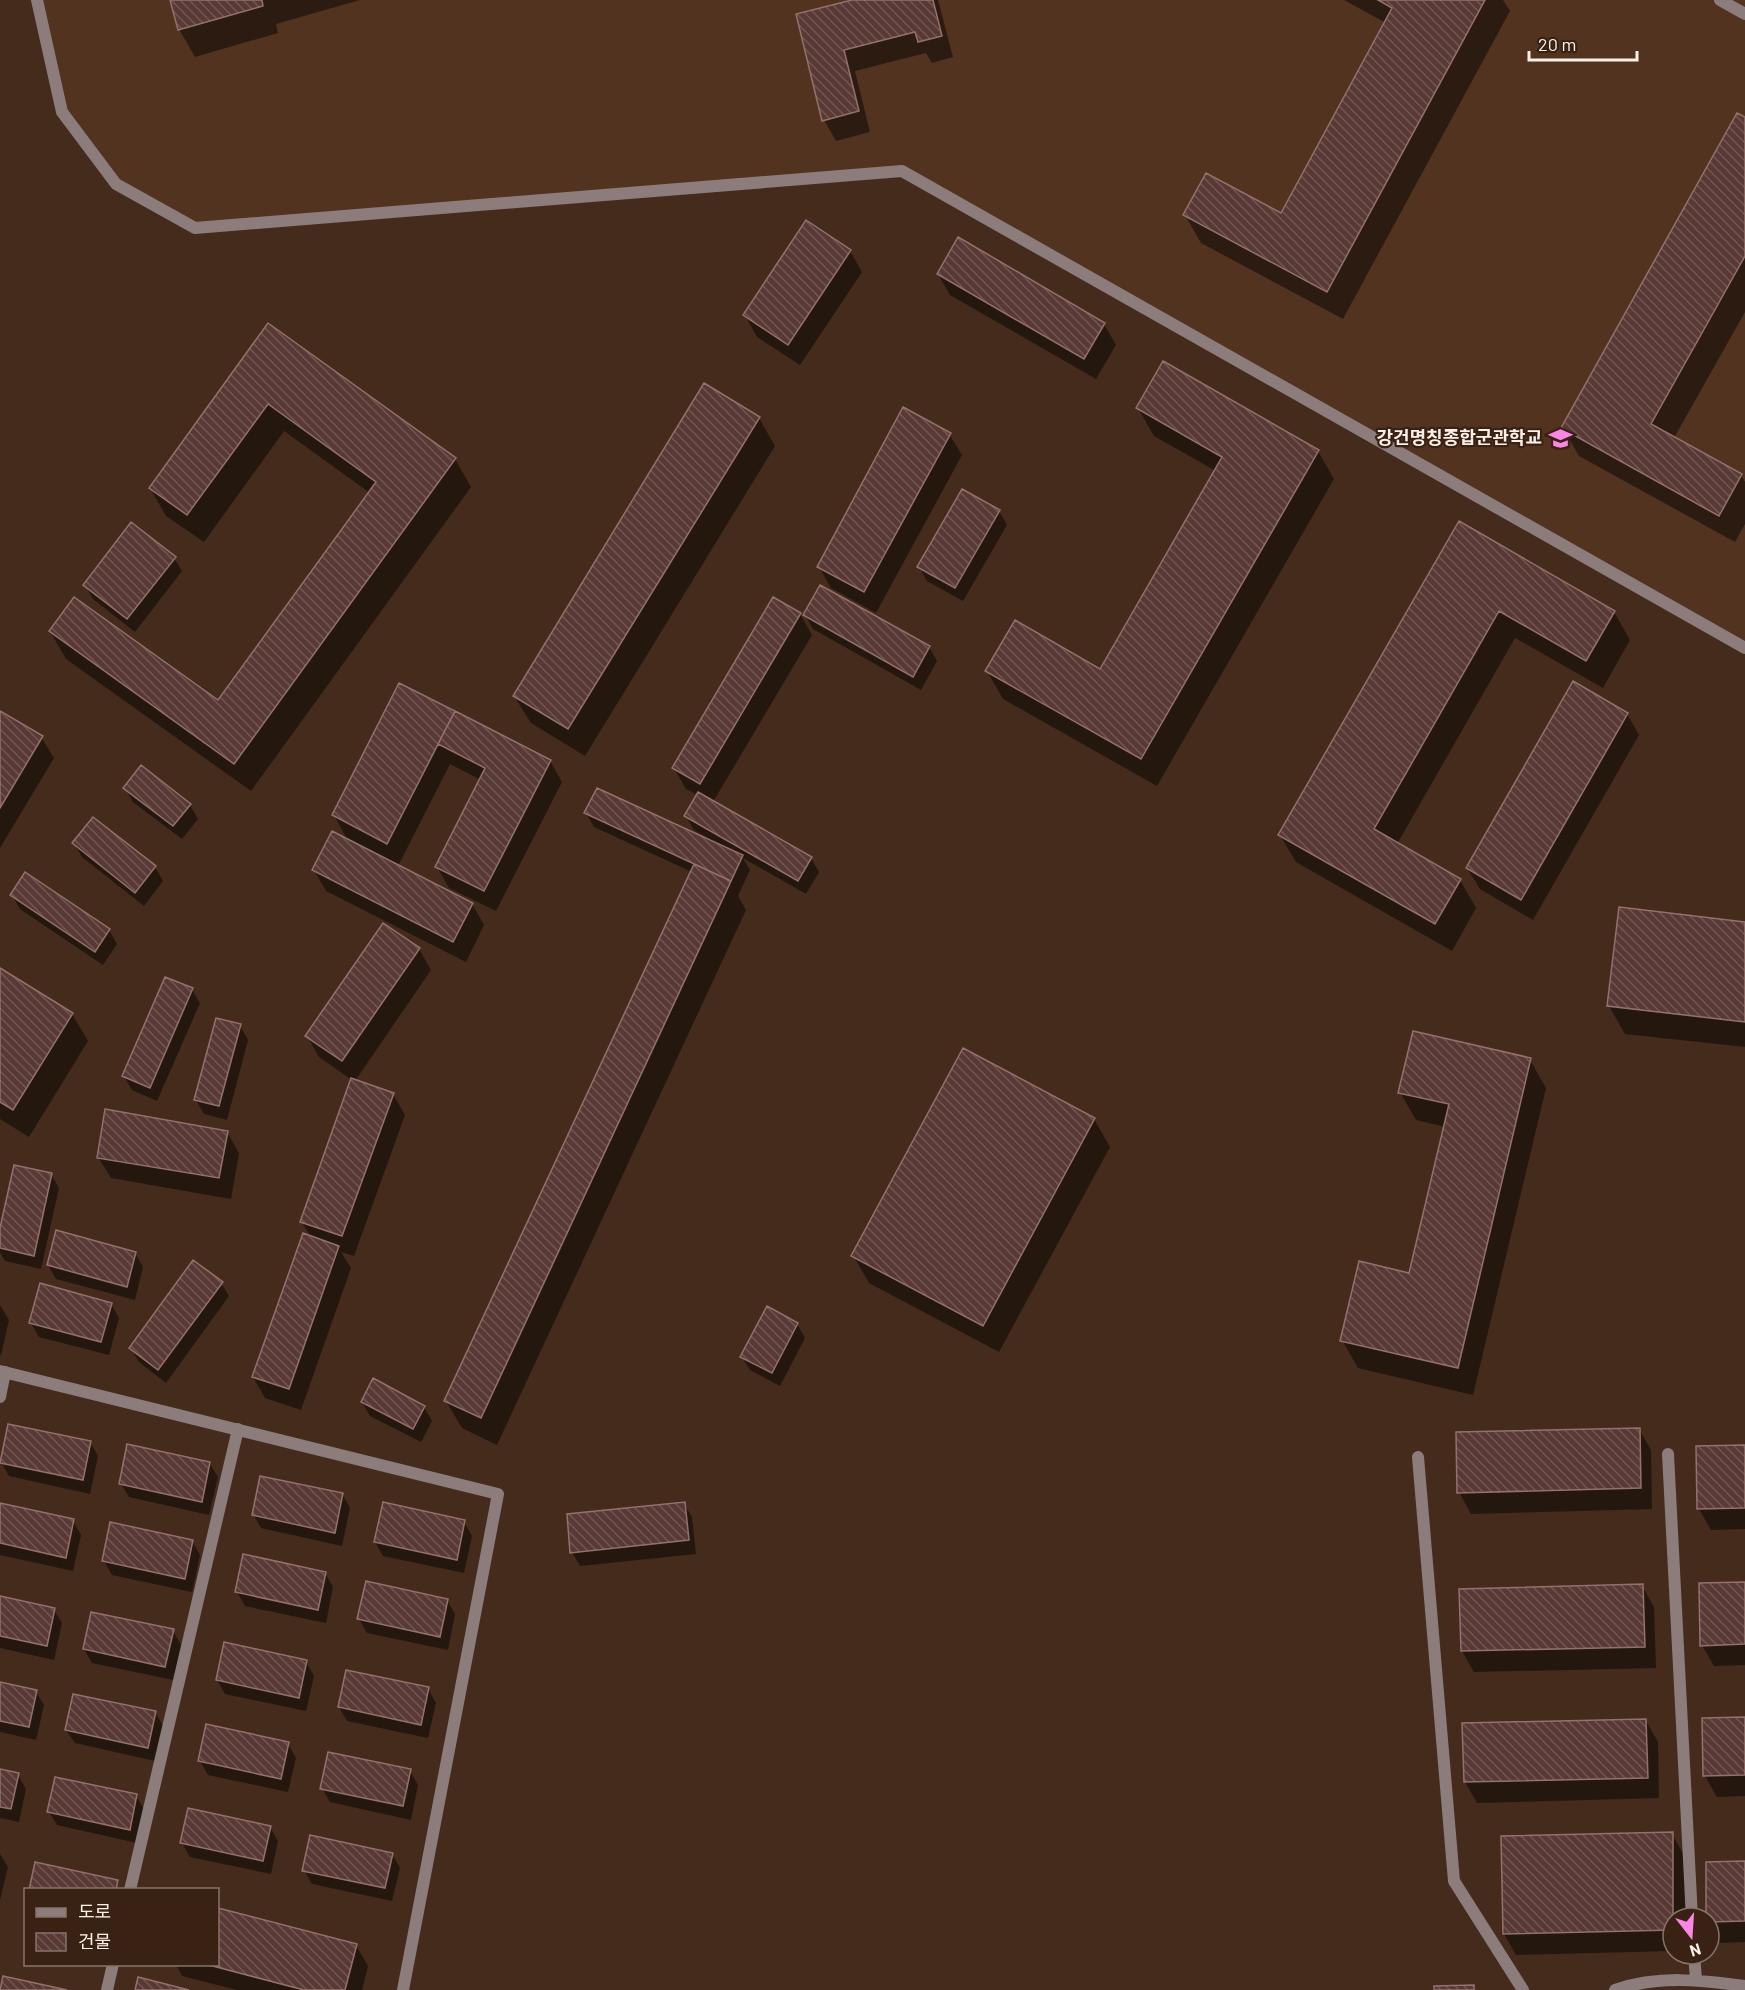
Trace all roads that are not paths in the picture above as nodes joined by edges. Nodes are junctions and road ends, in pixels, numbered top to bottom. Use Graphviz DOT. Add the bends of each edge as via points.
graph roads {
  1 [pos="37,0"];
  2 [pos="1720,0"];
  3 [pos="1745,14"];
  4 [pos="1745,648"];
  5 [pos="3,1371"];
  6 [pos="0,1397"];
  7 [pos="238,1429"];
  8 [pos="1668,1454"];
  9 [pos="1418,1457"];
  10 [pos="130,1888"];
  11 [pos="1691,1906"];
  12 [pos="113,1966"];
  13 [pos="1695,1966"];
  14 [pos="1696,1979"];
  15 [pos="1745,1986"];
  16 [pos="107,1990"];
  17 [pos="403,1990"];
  18 [pos="1523,1990"];
  19 [pos="1615,1990"];
  1 -- 4 [label="street" via="62,112 116,184 195,228 902,171"];
  2 -- 3 [label="street"];
  5 -- 6 [label="street"];
  5 -- 7 [label="street"];
  7 -- 10 [label="street"];
  7 -- 17 [label="street" via="498,1494"];
  8 -- 11 [label="street"];
  9 -- 18 [label="street" via="1454,1881"];
  12 -- 16 [label="street"];
  13 -- 14 [label="street"];
  14 -- 15 [label="street"];
  14 -- 19 [label="street" via="1636,1982"];
}
